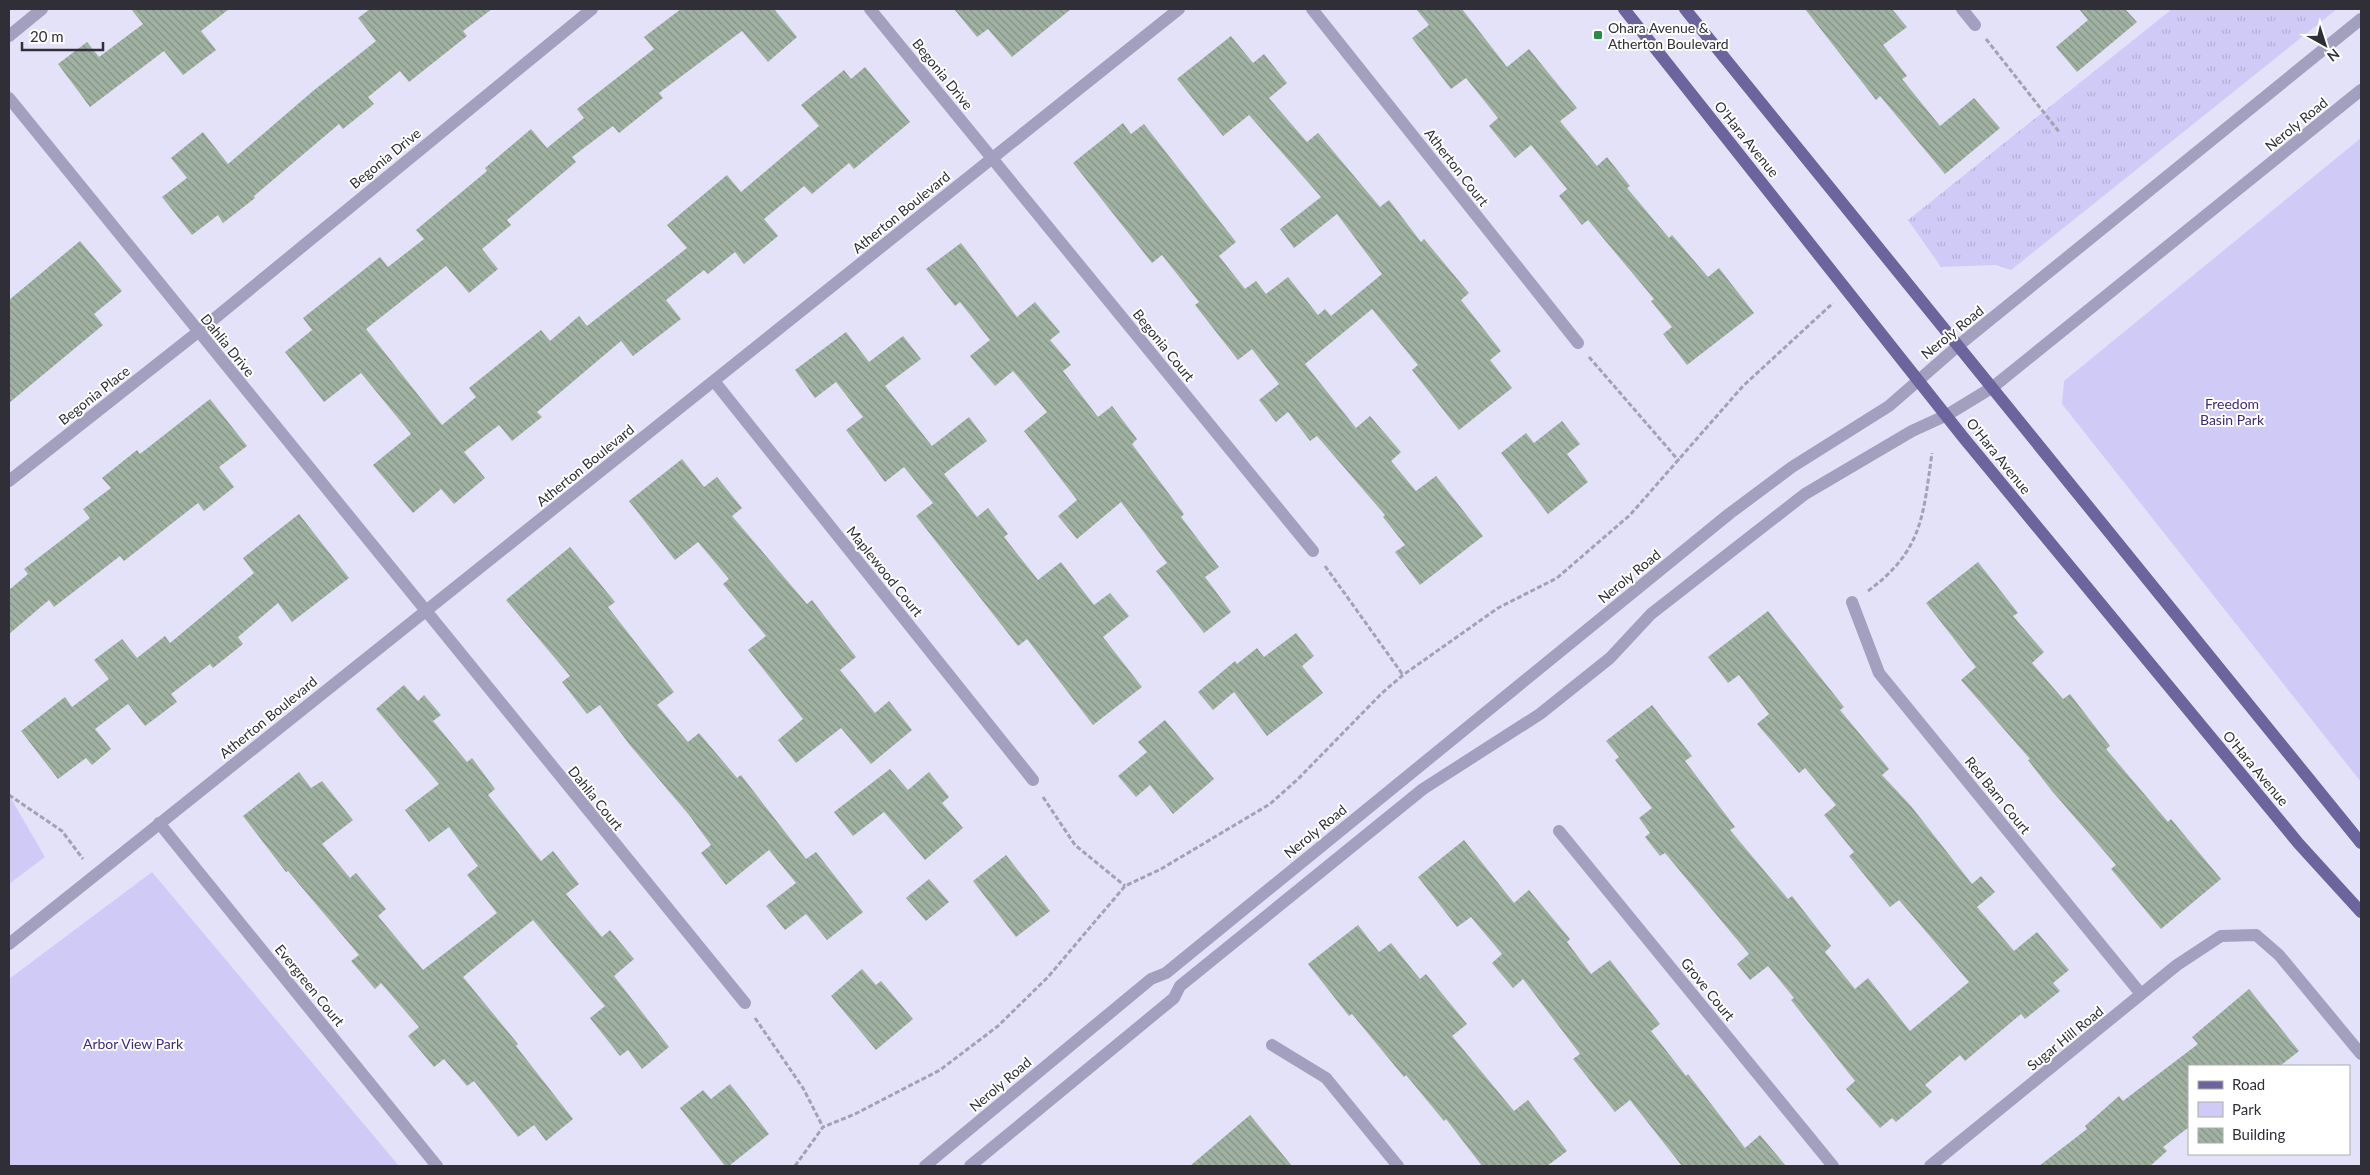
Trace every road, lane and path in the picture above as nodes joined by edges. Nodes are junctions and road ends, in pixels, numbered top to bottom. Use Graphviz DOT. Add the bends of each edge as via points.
graph roads {
  1 [pos="42,9"];
  2 [pos="592,9"];
  3 [pos="870,9"];
  4 [pos="1179,9"];
  5 [pos="1312,9"];
  6 [pos="1624,9"];
  7 [pos="1685,9"];
  8 [pos="1962,9"];
  9 [pos="2361,19"];
  10 [pos="1975,25"];
  11 [pos="9,36"];
  12 [pos="2361,90"];
  13 [pos="9,98"];
  14 [pos="2060,133"];
  15 [pos="992,159"];
  16 [pos="1849,291"];
  17 [pos="198,332"];
  18 [pos="1578,343"];
  19 [pos="1959,345"];
  20 [pos="1918,380"];
  21 [pos="714,381"];
  22 [pos="1993,387"];
  23 [pos="1947,415"];
  24 [pos="1932,453"];
  25 [pos="1679,461"];
  26 [pos="9,481"];
  27 [pos="1313,551"];
  28 [pos="1852,602"];
  29 [pos="424,612"];
  30 [pos="1403,675"];
  31 [pos="1034,780"];
  32 [pos="9,795"];
  33 [pos="159,823"];
  34 [pos="1559,831"];
  35 [pos="2361,843"];
  36 [pos="95,875"];
  37 [pos="1124,886"];
  38 [pos="2361,912"];
  39 [pos="9,944"];
  40 [pos="2142,994"];
  41 [pos="745,1003"];
  42 [pos="1272,1045"];
  43 [pos="2361,1054"];
  44 [pos="823,1127"];
  45 [pos="437,1166"];
  46 [pos="795,1166"];
  47 [pos="925,1166"];
  48 [pos="970,1166"];
  49 [pos="1398,1166"];
  50 [pos="1833,1166"];
  51 [pos="1930,1166"];
  1 -- 11 [label="street"];
  2 -- 17 [label="street, Begonia Drive"];
  3 -- 15 [label="street, Begonia Drive"];
  4 -- 15 [label="street, Atherton Boulevard"];
  5 -- 18 [label="street, Atherton Court"];
  6 -- 16 [label="main road, O'Hara Avenue"];
  7 -- 19 [label="main road"];
  8 -- 10 [label="street"];
  9 -- 19 [label="street, Neroly Road"];
  10 -- 14 [label="path"];
  12 -- 22 [label="street, Neroly Road"];
  13 -- 17 [label="street, Dahlia Drive"];
  15 -- 21 [label="street, Atherton Boulevard"];
  15 -- 27 [label="street, Begonia Court"];
  16 -- 20 [label="main road, O'Hara Avenue"];
  16 -- 25 [label="path" via="1818,314 1743,386"];
  17 -- 26 [label="street, Begonia Place"];
  17 -- 29 [label="street, Dahlia Drive"];
  18 -- 25 [label="path"];
  19 -- 20 [label="street, Neroly Road"];
  19 -- 22 [label="main road"];
  20 -- 23 [label="main road, O'Hara Avenue"];
  20 -- 47 [label="street, Neroly Road" via="1889,406 1792,467 1729,514 1166,973 1151,979"];
  21 -- 29 [label="street, Atherton Boulevard"];
  21 -- 31 [label="street, Maplewood Court"];
  22 -- 23 [label="street, Neroly Road"];
  22 -- 35 [label="main road"];
  23 -- 38 [label="main road, O'Hara Avenue" via="2299,844"];
  23 -- 48 [label="street, Neroly Road" via="1912,431 1805,494 1730,550 1650,614 1610,658 1540,714 1423,790 1180,986 1174,998"];
  24 -- 28 [label="path" via="1922,516 1914,543 1888,576"];
  25 -- 30 [label="path" via="1630,515 1557,578 1498,608"];
  27 -- 30 [label="path"];
  28 -- 40 [label="street, Red Barn Court" via="1879,673"];
  29 -- 33 [label="street, Atherton Boulevard"];
  29 -- 41 [label="street, Dahlia Court"];
  30 -- 37 [label="path" via="1270,804"];
  31 -- 37 [label="path" via="1074,845"];
  32 -- 36 [label="path" via="62,831"];
  33 -- 36 [label="street, Atherton Boulevard"];
  33 -- 45 [label="street, Evergreen Court"];
  34 -- 50 [label="street, Grove Court"];
  36 -- 39 [label="street, Atherton Boulevard"];
  37 -- 44 [label="path" via="1048,977 998,1026 940,1070"];
  40 -- 43 [label="street, Sugar Hill Road" via="2177,965 2221,936 2256,935 2279,954"];
  40 -- 51 [label="street, Sugar Hill Road"];
  41 -- 44 [label="path" via="803,1088"];
  42 -- 49 [label="street" via="1326,1078"];
  44 -- 46 [label="path"];
}
